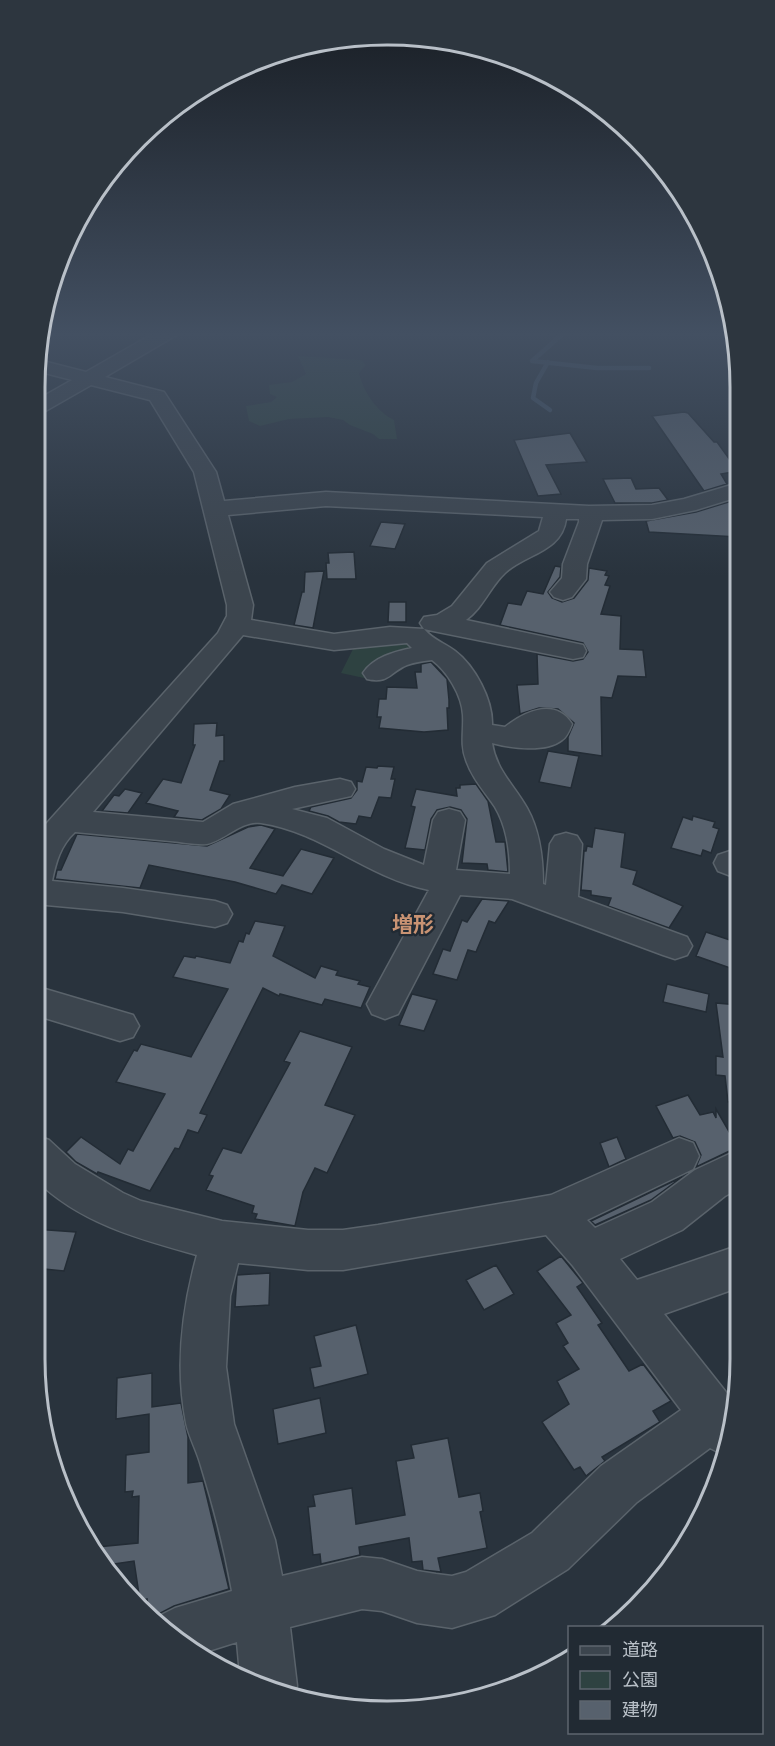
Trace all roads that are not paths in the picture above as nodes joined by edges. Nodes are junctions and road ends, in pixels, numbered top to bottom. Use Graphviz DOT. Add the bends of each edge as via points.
graph roads {
  1 [pos="168,413"];
  2 [pos="730,492"];
  3 [pos="215,509"];
  4 [pos="554,510"];
  5 [pos="589,513"];
  6 [pos="563,592"];
  7 [pos="442,623"];
  8 [pos="236,626"];
  9 [pos="425,643"];
  10 [pos="573,651"];
  11 [pos="376,673"];
  12 [pos="478,732"];
  13 [pos="511,737"];
  14 [pos="340,789"];
  15 [pos="255,811"];
  16 [pos="449,820"];
  17 [pos="68,821"];
  18 [pos="566,844"];
  19 [pos="45,848"];
  20 [pos="444,881"];
  21 [pos="526,890"];
  22 [pos="45,893"];
  23 [pos="561,903"];
  24 [pos="215,914"];
  25 [pos="675,946"];
  26 [pos="45,1004"];
  27 [pos="385,1004"];
  28 [pos="120,1026"];
  29 [pos="679,1156"];
  30 [pos="45,1163"];
  31 [pos="730,1172"];
  32 [pos="555,1214"];
  33 [pos="222,1241"];
  34 [pos="588,1252"];
  35 [pos="730,1270"];
  36 [pos="629,1305"];
  37 [pos="721,1425"];
  38 [pos="261,1608"];
  39 [pos="183,1633"];
  40 [pos="268,1680"];
  1 -- 3 [label="street" via="205,472"];
  2 -- 5 [label="street" via="652,512"];
  3 -- 4 [label="street" via="326,499"];
  3 -- 8 [label="street" via="240,605"];
  4 -- 5 [label="street"];
  4 -- 7 [label="street" via="555,521 547,536 501,564 463,612"];
  5 -- 6 [label="street" via="591,522 575,564 574,579"];
  7 -- 9 [label="street" via="421,626"];
  7 -- 10 [label="street"];
  8 -- 9 [label="street" via="334,642 390,635"];
  8 -- 17 [label="street"];
  9 -- 11 [label="street"];
  9 -- 12 [label="street" via="449,660 474,697 479,711"];
  12 -- 13 [label="street"];
  12 -- 21 [label="street" via="482,763 512,810 520,832 527,866"];
  14 -- 15 [label="street" via="295,797"];
  15 -- 17 [label="street" via="244,812 205,833"];
  15 -- 20 [label="street" via="316,826 395,868"];
  16 -- 20 [label="street"];
  17 -- 19 [label="street" via="52,834"];
  18 -- 23 [label="street"];
  20 -- 21 [label="street"];
  20 -- 27 [label="street"];
  21 -- 23 [label="street"];
  22 -- 24 [label="street"];
  23 -- 25 [label="street"];
  26 -- 28 [label="street"];
  29 -- 32 [label="street"];
  30 -- 33 [label="street" via="108,1207 140,1220"];
  31 -- 34 [label="street" via="667,1216"];
  32 -- 33 [label="street" via="343,1250"];
  32 -- 34 [label="street"];
  33 -- 38 [label="street" via="208,1296 203,1367 210,1424 249,1540"];
  34 -- 36 [label="street"];
  35 -- 36 [label="street"];
  36 -- 37 [label="street"];
  37 -- 38 [label="street" via="619,1484 550,1551 477,1596 452,1602 362,1583"];
  38 -- 39 [label="street"];
  38 -- 40 [label="street"];
}
